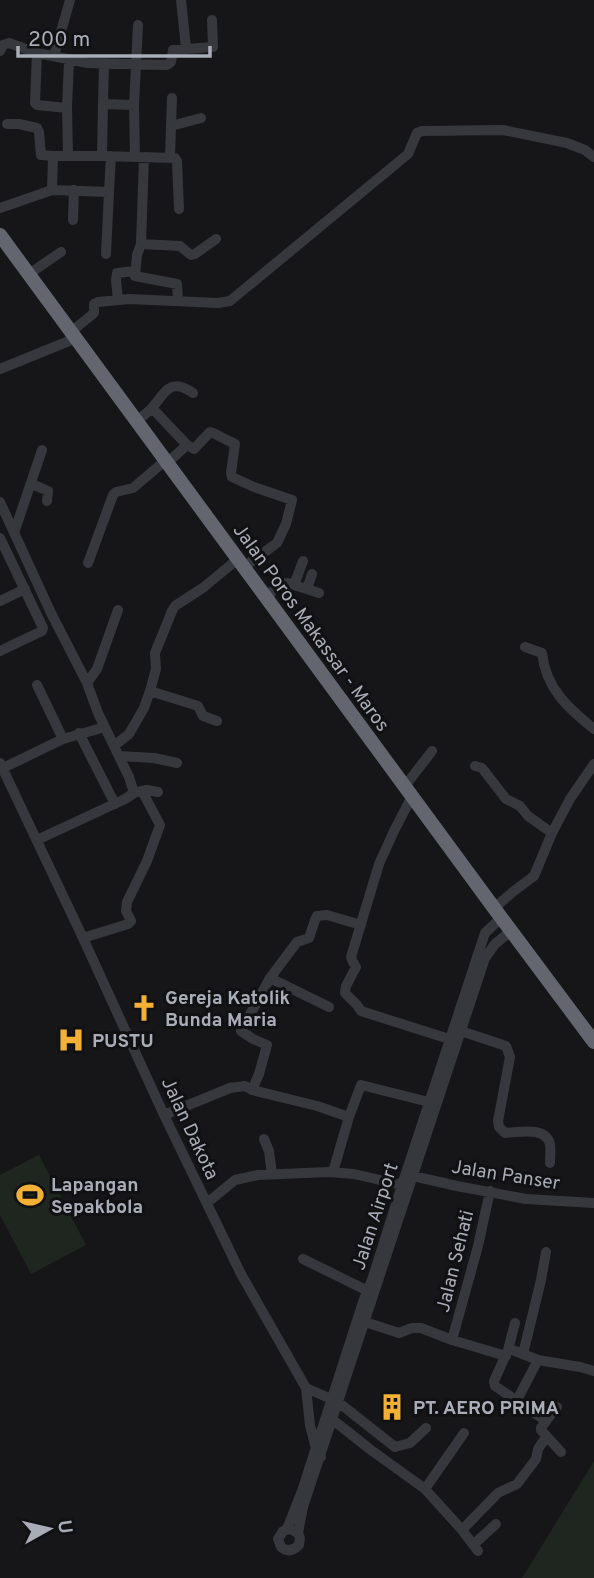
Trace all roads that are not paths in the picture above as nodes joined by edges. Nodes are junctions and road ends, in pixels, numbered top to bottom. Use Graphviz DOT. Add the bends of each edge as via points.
graph roads {
  1 [pos="70,0"];
  2 [pos="181,0"];
  3 [pos="212,20"];
  4 [pos="138,24"];
  5 [pos="186,48"];
  6 [pos="0,51"];
  7 [pos="37,52"];
  8 [pos="54,56"];
  9 [pos="69,60"];
  10 [pos="104,64"];
  11 [pos="136,64"];
  12 [pos="172,97"];
  13 [pos="103,104"];
  14 [pos="134,105"];
  15 [pos="67,108"];
  16 [pos="201,118"];
  17 [pos="7,124"];
  18 [pos="171,126"];
  19 [pos="68,155"];
  20 [pos="53,156"];
  21 [pos="106,156"];
  22 [pos="139,157"];
  23 [pos="170,157"];
  24 [pos="594,157"];
  25 [pos="52,190"];
  26 [pos="74,190"];
  27 [pos="109,192"];
  28 [pos="0,208"];
  29 [pos="179,209"];
  30 [pos="73,220"];
  31 [pos="0,235"];
  32 [pos="216,239"];
  33 [pos="141,244"];
  34 [pos="0,248"];
  35 [pos="61,251"];
  36 [pos="106,254"];
  37 [pos="135,271"];
  38 [pos="29,274"];
  39 [pos="118,300"];
  40 [pos="178,301"];
  41 [pos="70,336"];
  42 [pos="0,369"];
  43 [pos="193,393"];
  44 [pos="152,408"];
  45 [pos="137,421"];
  46 [pos="187,445"];
  47 [pos="42,450"];
  48 [pos="164,464"];
  49 [pos="32,484"];
  50 [pos="47,501"];
  51 [pos="0,502"];
  52 [pos="14,533"];
  53 [pos="0,538"];
  54 [pos="3,552"];
  55 [pos="303,561"];
  56 [pos="88,563"];
  57 [pos="238,566"];
  58 [pos="312,574"];
  59 [pos="252,584"];
  60 [pos="294,584"];
  61 [pos="25,589"];
  62 [pos="307,589"];
  63 [pos="319,593"];
  64 [pos="267,598"];
  65 [pos="0,601"];
  66 [pos="118,610"];
  67 [pos="524,647"];
  68 [pos="1,648"];
  69 [pos="87,684"];
  70 [pos="37,685"];
  71 [pos="150,691"];
  72 [pos="217,721"];
  73 [pos="105,727"];
  74 [pos="594,729"];
  75 [pos="79,733"];
  76 [pos="63,739"];
  77 [pos="114,745"];
  78 [pos="432,751"];
  79 [pos="119,756"];
  80 [pos="177,763"];
  81 [pos="594,764"];
  82 [pos="1,766"];
  83 [pos="475,766"];
  84 [pos="405,786"];
  85 [pos="138,792"];
  86 [pos="158,792"];
  87 [pos="409,802"];
  88 [pos="115,804"];
  89 [pos="552,833"];
  90 [pos="37,840"];
  91 [pos="497,916"];
  92 [pos="362,925"];
  93 [pos="508,933"];
  94 [pos="83,938"];
  95 [pos="271,978"];
  96 [pos="474,981"];
  97 [pos="329,1007"];
  98 [pos="461,1031"];
  99 [pos="449,1039"];
  100 [pos="594,1042"];
  101 [pos="594,1052"];
  102 [pos="252,1090"];
  103 [pos="429,1102"];
  104 [pos="164,1115"];
  105 [pos="349,1117"];
  106 [pos="264,1139"];
  107 [pos="414,1161"];
  108 [pos="550,1163"];
  109 [pos="333,1172"];
  110 [pos="272,1174"];
  111 [pos="413,1176"];
  112 [pos="402,1185"];
  113 [pos="490,1191"];
  114 [pos="207,1203"];
  115 [pos="594,1203"];
  116 [pos="546,1252"];
  117 [pos="303,1259"];
  118 [pos="376,1279"];
  119 [pos="368,1291"];
  120 [pos="365,1322"];
  121 [pos="515,1323"];
  122 [pos="452,1340"];
  123 [pos="507,1353"];
  124 [pos="523,1354"];
  125 [pos="538,1360"];
  126 [pos="594,1371"];
  127 [pos="306,1388"];
  128 [pos="335,1400"];
  129 [pos="516,1402"];
  130 [pos="557,1407"];
  131 [pos="333,1420"];
  132 [pos="546,1421"];
  133 [pos="426,1428"];
  134 [pos="464,1433"];
  135 [pos="546,1437"];
  136 [pos="316,1445"];
  137 [pos="561,1452"];
  138 [pos="321,1457"];
  139 [pos="425,1489"];
  140 [pos="496,1524"];
  141 [pos="287,1529"];
  142 [pos="461,1530"];
  143 [pos="298,1533"];
  1 -- 8 [label="street"];
  2 -- 5 [label="street"];
  3 -- 5 [label="street" via="214,47"];
  4 -- 11 [label="street"];
  5 -- 11 [label="street" via="173,50 169,65"];
  6 -- 7 [label="street" via="9,43"];
  7 -- 8 [label="street"];
  7 -- 15 [label="street" via="35,103"];
  8 -- 9 [label="street"];
  9 -- 10 [label="street"];
  9 -- 15 [label="street"];
  10 -- 11 [label="street"];
  10 -- 13 [label="street"];
  11 -- 14 [label="street"];
  12 -- 18 [label="street"];
  13 -- 14 [label="street"];
  13 -- 21 [label="street"];
  14 -- 22 [label="street"];
  15 -- 19 [label="street"];
  16 -- 18 [label="street"];
  17 -- 20 [label="street" via="37,128 41,155"];
  18 -- 23 [label="street"];
  19 -- 20 [label="street"];
  19 -- 21 [label="street"];
  20 -- 25 [label="street"];
  21 -- 22 [label="street"];
  21 -- 27 [label="street"];
  22 -- 23 [label="street"];
  22 -- 33 [label="street"];
  23 -- 29 [label="street" via="177,159"];
  24 -- 40 [label="street" via="567,144 502,130 422,131 408,154 230,301"];
  25 -- 26 [label="street"];
  25 -- 28 [label="street"];
  26 -- 27 [label="street"];
  26 -- 30 [label="street"];
  27 -- 36 [label="street"];
  31 -- 38 [label="highway, Jalan Poros Makassar - Maros"];
  32 -- 33 [label="street" via="195,254 180,246"];
  33 -- 37 [label="street"];
  34 -- 41 [label="highway, Jalan Poros Makassar - Maros"];
  35 -- 38 [label="street"];
  37 -- 39 [label="street" via="117,273"];
  37 -- 40 [label="street" via="138,277 177,284"];
  38 -- 41 [label="highway, Jalan Poros Makassar - Maros"];
  39 -- 40 [label="street"];
  39 -- 41 [label="street" via="96,303 94,313"];
  41 -- 42 [label="street"];
  41 -- 45 [label="highway, Jalan Poros Makassar - Maros"];
  41 -- 48 [label="highway, Jalan Poros Makassar - Maros"];
  43 -- 44 [label="street" via="181,386 169,387"];
  44 -- 45 [label="street"];
  44 -- 46 [label="street"];
  45 -- 48 [label="highway, Jalan Poros Makassar - Maros"];
  46 -- 48 [label="street"];
  46 -- 57 [label="street" via="194,449 214,433 235,444 232,477 292,500 277,543"];
  47 -- 49 [label="street"];
  48 -- 56 [label="street" via="133,488 116,492"];
  48 -- 57 [label="highway, Jalan Poros Makassar - Maros"];
  49 -- 50 [label="street" via="48,491"];
  49 -- 52 [label="street"];
  51 -- 52 [label="street"];
  52 -- 69 [label="street"];
  53 -- 54 [label="street"];
  54 -- 61 [label="street"];
  55 -- 60 [label="street"];
  57 -- 59 [label="highway, Jalan Poros Makassar - Maros"];
  57 -- 71 [label="street" via="175,606 155,653"];
  58 -- 62 [label="street"];
  59 -- 64 [label="highway, Jalan Poros Makassar - Maros"];
  59 -- 87 [label="highway, Jalan Poros Makassar - Maros"];
  60 -- 62 [label="street"];
  60 -- 64 [label="street" via="281,583"];
  61 -- 65 [label="street"];
  61 -- 68 [label="street" via="43,629"];
  62 -- 63 [label="street"];
  64 -- 84 [label="highway, Jalan Poros Makassar - Maros"];
  66 -- 69 [label="street"];
  67 -- 74 [label="street" via="542,653 555,691 568,709"];
  69 -- 73 [label="street"];
  70 -- 76 [label="street"];
  71 -- 72 [label="street" via="198,706 203,716"];
  71 -- 77 [label="street" via="130,734"];
  73 -- 75 [label="street"];
  73 -- 77 [label="street"];
  75 -- 76 [label="street"];
  75 -- 88 [label="street"];
  76 -- 82 [label="street"];
  77 -- 79 [label="street"];
  78 -- 84 [label="street"];
  79 -- 80 [label="street"];
  79 -- 85 [label="street"];
  81 -- 89 [label="street"];
  82 -- 90 [label="street, Jalan Dakota"];
  83 -- 89 [label="street" via="482,768 508,801"];
  84 -- 91 [label="highway, Jalan Poros Makassar - Maros"];
  85 -- 86 [label="street"];
  85 -- 88 [label="street"];
  85 -- 94 [label="street" via="160,825 127,902 131,921"];
  87 -- 91 [label="highway, Jalan Poros Makassar - Maros"];
  87 -- 92 [label="street" via="379,864"];
  88 -- 90 [label="street"];
  89 -- 91 [label="street" via="534,876 514,891"];
  90 -- 94 [label="street, Jalan Dakota"];
  91 -- 93 [label="highway, Jalan Poros Makassar - Maros"];
  91 -- 96 [label="street, Jalan Airport" via="485,933"];
  92 -- 95 [label="street" via="317,916 309,938 296,942"];
  92 -- 99 [label="street" via="351,957 356,967 346,986 347,997 361,1011"];
  93 -- 96 [label="street, Jalan Airport" via="490,949"];
  93 -- 100 [label="highway, Jalan Poros Makassar - Maros"];
  93 -- 101 [label="highway, Jalan Poros Makassar - Maros"];
  94 -- 104 [label="street, Jalan Dakota"];
  95 -- 97 [label="street"];
  95 -- 102 [label="street" via="241,1031 267,1045"];
  96 -- 98 [label="street, Jalan Airport"];
  96 -- 99 [label="street, Jalan Airport"];
  98 -- 107 [label="street, Jalan Airport"];
  98 -- 108 [label="street" via="506,1046 510,1057 499,1127 505,1133 547,1137"];
  99 -- 103 [label="street, Jalan Airport"];
  102 -- 104 [label="street" via="230,1088"];
  102 -- 105 [label="street"];
  103 -- 105 [label="street" via="361,1085"];
  103 -- 107 [label="street, Jalan Airport"];
  104 -- 114 [label="street, Jalan Dakota"];
  105 -- 109 [label="street"];
  106 -- 110 [label="street"];
  107 -- 111 [label="street, Jalan Airport"];
  107 -- 112 [label="street, Jalan Airport"];
  109 -- 110 [label="street"];
  109 -- 112 [label="street"];
  110 -- 114 [label="street" via="234,1180"];
  111 -- 113 [label="street, Jalan Panser"];
  111 -- 118 [label="street, Jalan Airport"];
  112 -- 118 [label="street, Jalan Airport"];
  113 -- 115 [label="street, Jalan Panser" via="526,1199"];
  113 -- 122 [label="street, Jalan Sehati"];
  114 -- 127 [label="street, Jalan Dakota" via="241,1274"];
  116 -- 124 [label="street"];
  117 -- 119 [label="street"];
  118 -- 119 [label="street, Jalan Airport"];
  118 -- 120 [label="street, Jalan Airport"];
  119 -- 128 [label="street, Jalan Airport"];
  120 -- 122 [label="street" via="399,1333 416,1326"];
  120 -- 128 [label="street, Jalan Airport"];
  121 -- 123 [label="street"];
  122 -- 123 [label="street"];
  123 -- 124 [label="street" via="512,1349"];
  123 -- 129 [label="street" via="494,1383"];
  124 -- 125 [label="street"];
  125 -- 126 [label="street"];
  125 -- 129 [label="street"];
  127 -- 128 [label="street"];
  127 -- 136 [label="street"];
  128 -- 131 [label="street, Jalan Airport"];
  128 -- 133 [label="street" via="398,1450"];
  128 -- 136 [label="street, Jalan Airport"];
  129 -- 132 [label="street"];
  130 -- 132 [label="street"];
  131 -- 138 [label="street, Jalan Airport"];
  131 -- 139 [label="street"];
  132 -- 135 [label="street" via="541,1427"];
  134 -- 139 [label="street"];
  135 -- 137 [label="street"];
  135 -- 142 [label="street" via="517,1484 498,1493"];
  136 -- 138 [label="street"];
  136 -- 141 [label="street, Jalan Airport"];
  138 -- 143 [label="street, Jalan Airport"];
  139 -- 142 [label="street"];
  140 -- 142 [label="street" via="475,1548"];
  141 -- 143 [label="street"];
  141 -- 143 [label="street" via="278,1539 288,1551 299,1545"];
}
